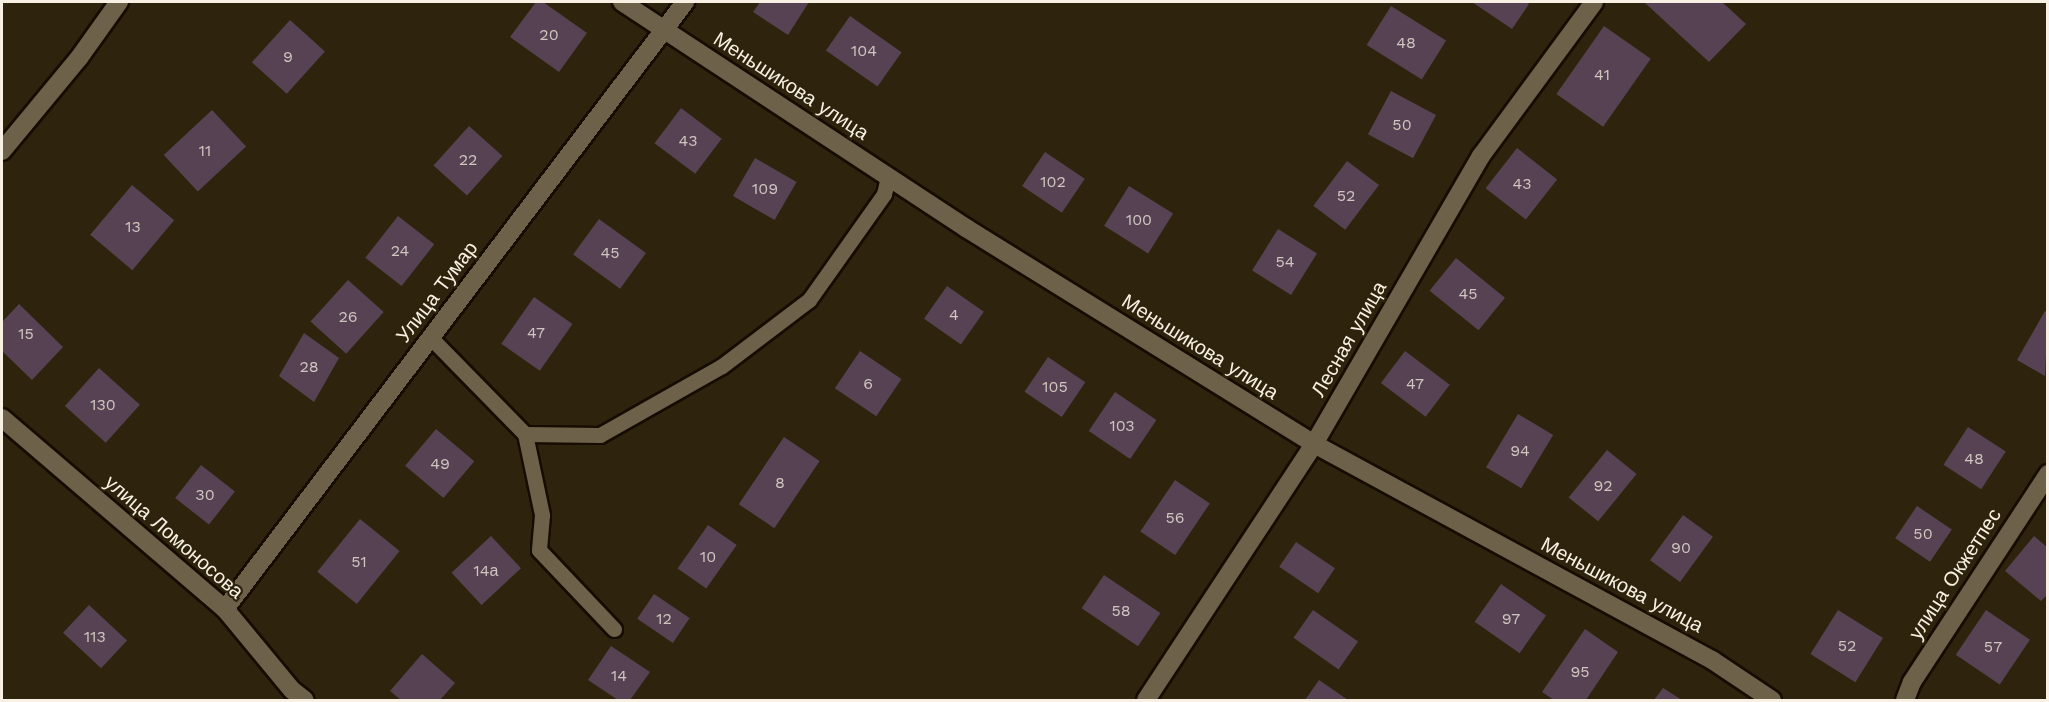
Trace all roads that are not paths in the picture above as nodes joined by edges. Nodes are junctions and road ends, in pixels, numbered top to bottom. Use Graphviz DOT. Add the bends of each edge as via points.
graph roads {
  1 [pos="119,2"];
  2 [pos="622,2"];
  3 [pos="686,2"];
  4 [pos="1594,2"];
  5 [pos="664,29"];
  6 [pos="2,151"];
  7 [pos="888,176"];
  8 [pos="431,338"];
  9 [pos="2,418"];
  10 [pos="525,434"];
  11 [pos="1314,444"];
  12 [pos="2048,474"];
  13 [pos="225,609"];
  14 [pos="614,629"];
  15 [pos="305,700"];
  16 [pos="1146,700"];
  17 [pos="1772,700"];
  18 [pos="1905,700"];
  1 -- 6 [label="street" via="79,58"];
  2 -- 5 [label="street, Меньшикова улица"];
  3 -- 5 [label="street, Улица Тумар"];
  4 -- 11 [label="street, Лесная улица" via="1481,156"];
  5 -- 7 [label="street, Меньшикова улица"];
  5 -- 8 [label="street, Улица Тумар"];
  7 -- 10 [label="lane" via="884,194 809,300 722,366 600,435"];
  7 -- 11 [label="street, Меньшикова улица"];
  8 -- 10 [label="lane"];
  8 -- 13 [label="street, Улица Тумар"];
  9 -- 13 [label="street, улица Ломоносова"];
  10 -- 14 [label="lane" via="542,515 539,550"];
  11 -- 16 [label="street, Лесная улица"];
  11 -- 17 [label="street, Меньшикова улица" via="1712,660"];
  12 -- 18 [label="street, улица Окжетпес" via="1912,682"];
  13 -- 15 [label="street, улица Ломоносова" via="292,690"];
}
